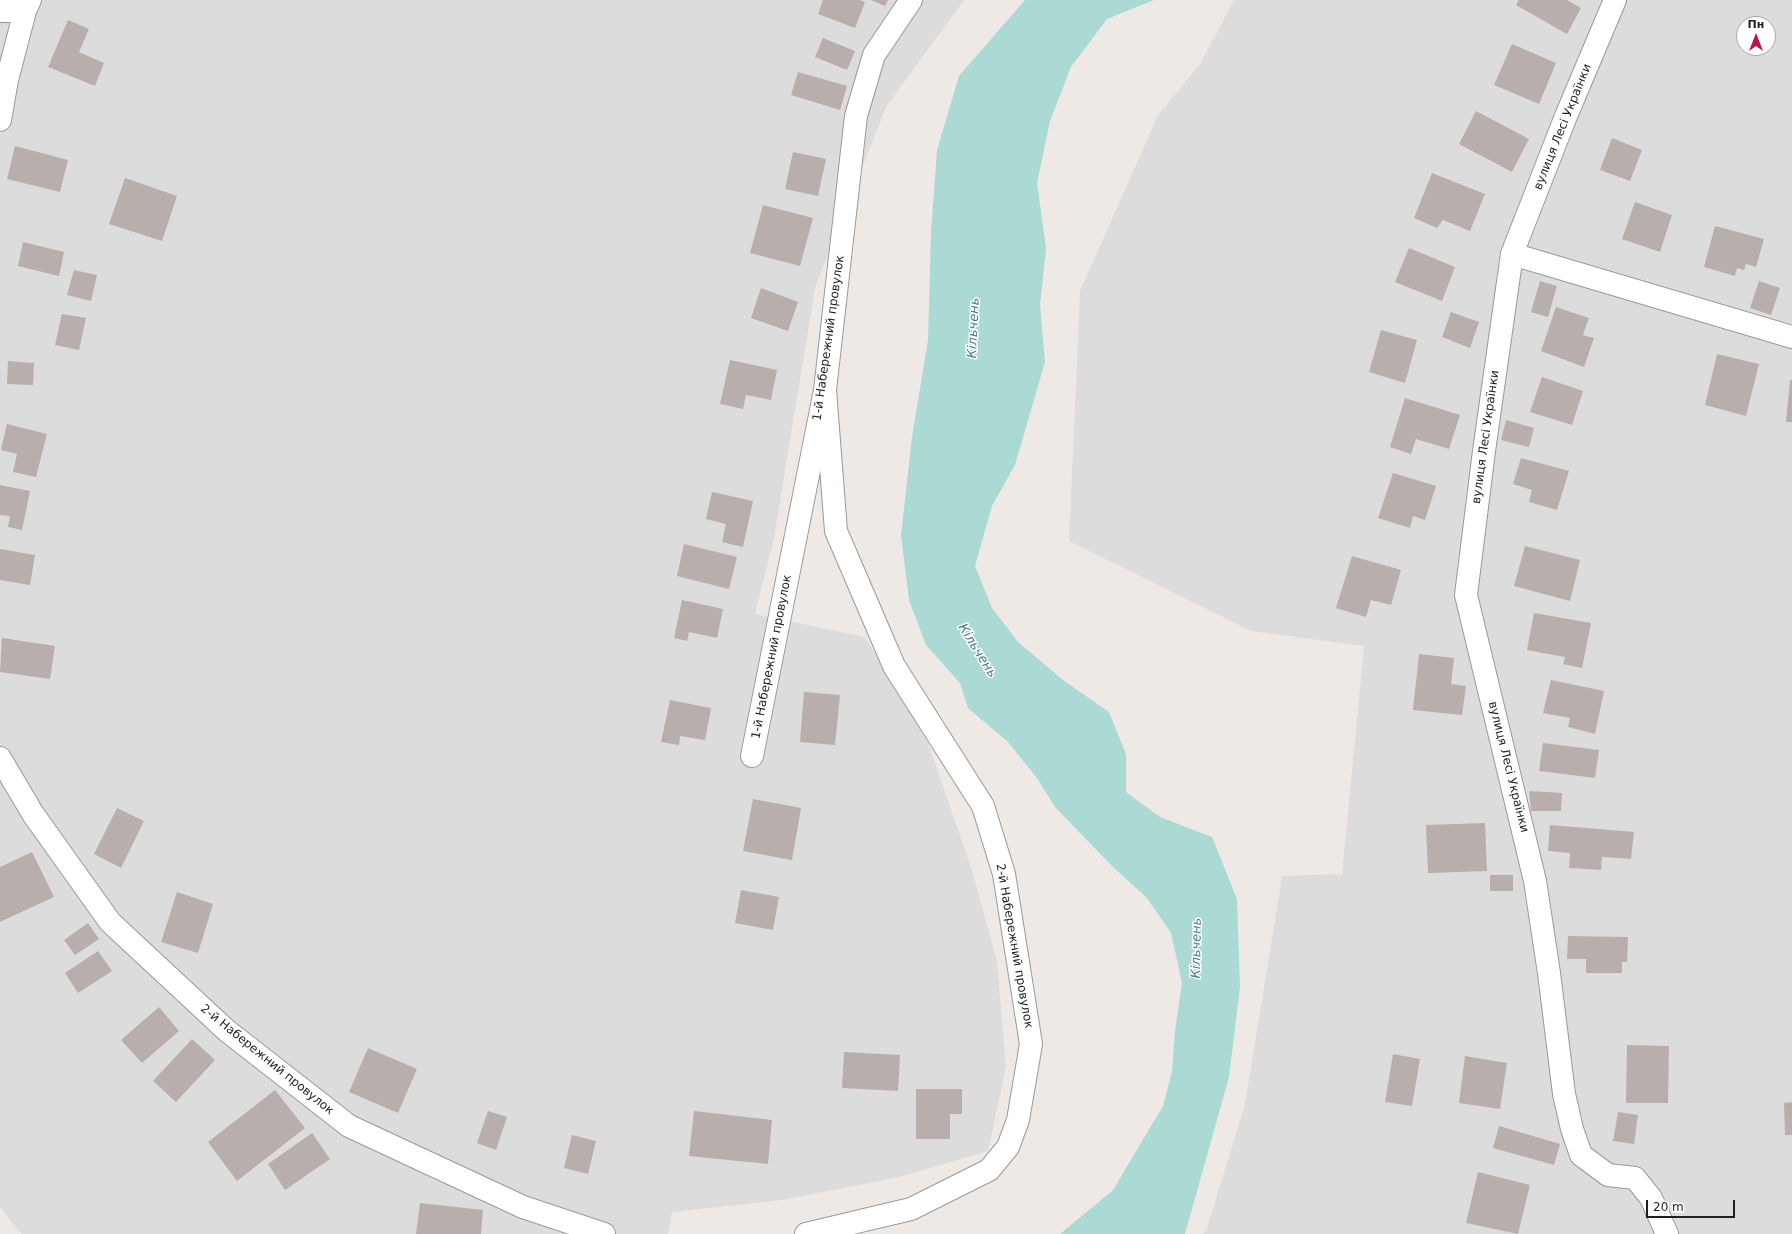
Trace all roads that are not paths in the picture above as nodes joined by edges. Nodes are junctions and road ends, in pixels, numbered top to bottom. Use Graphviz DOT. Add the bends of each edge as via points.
graph roads {
  1 [pos="910,0"];
  2 [pos="1615,0"];
  3 [pos="27,5"];
  4 [pos="0,11"];
  5 [pos="0,120"];
  6 [pos="1512,254"];
  7 [pos="1792,337"];
  8 [pos="825,390"];
  9 [pos="752,756"];
  10 [pos="0,758"];
  11 [pos="604,1234"];
  12 [pos="806,1234"];
  13 [pos="1667,1234"];
  1 -- 8 [label="street, 1-й Набережний провулок" via="874,55 856,116"];
  2 -- 6 [label="street, вулиця Лесі Українки"];
  3 -- 4 [label="street"];
  3 -- 5 [label="street" via="7,80"];
  6 -- 7 [label="street"];
  6 -- 13 [label="street, вулиця Лесі Українки" via="1466,594 1535,881 1564,1094 1572,1129 1581,1155 1608,1175 1635,1178 1651,1198"];
  8 -- 9 [label="street, 1-й Набережний провулок"];
  8 -- 12 [label="street, 2-й Набережний провулок" via="836,531 894,666 983,806 1004,874 1031,1044 1018,1120 1008,1147 988,1170 911,1209"];
  10 -- 11 [label="street, 2-й Набережний провулок" via="33,814 110,922 238,1039 349,1126 523,1207"];
}
